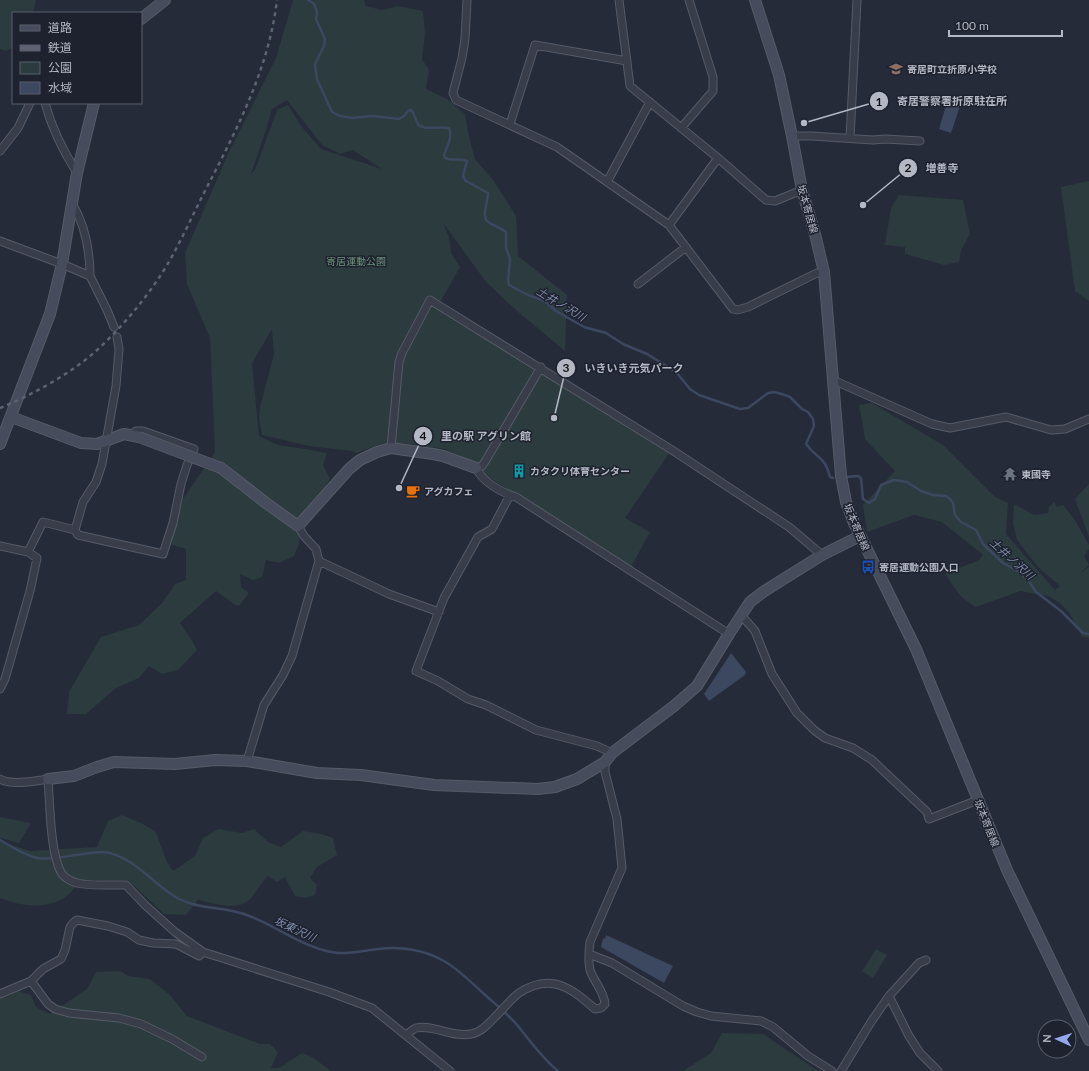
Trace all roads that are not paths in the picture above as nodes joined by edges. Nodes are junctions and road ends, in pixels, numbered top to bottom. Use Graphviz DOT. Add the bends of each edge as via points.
graph roads {
  1 [pos="165,0"];
  2 [pos="467,0"];
  3 [pos="619,0"];
  4 [pos="689,0"];
  5 [pos="755,0"];
  6 [pos="857,0"];
  7 [pos="142,18"];
  8 [pos="627,61"];
  9 [pos="650,102"];
  10 [pos="30,104"];
  11 [pos="45,104"];
  12 [pos="94,104"];
  13 [pos="510,124"];
  14 [pos="681,128"];
  15 [pos="792,136"];
  16 [pos="850,138"];
  17 [pos="920,141"];
  18 [pos="0,151"];
  19 [pos="718,158"];
  20 [pos="77,173"];
  21 [pos="606,182"];
  22 [pos="802,190"];
  23 [pos="72,203"];
  24 [pos="669,225"];
  25 [pos="0,241"];
  26 [pos="686,247"];
  27 [pos="62,264"];
  28 [pos="824,272"];
  29 [pos="90,276"];
  30 [pos="638,284"];
  31 [pos="114,327"];
  32 [pos="117,336"];
  33 [pos="541,368"];
  34 [pos="833,380"];
  35 [pos="10,417"];
  36 [pos="1089,419"];
  37 [pos="135,435"];
  38 [pos="105,440"];
  39 [pos="0,444"];
  40 [pos="392,448"];
  41 [pos="476,468"];
  42 [pos="510,495"];
  43 [pos="298,526"];
  44 [pos="75,530"];
  45 [pos="860,536"];
  46 [pos="0,546"];
  47 [pos="28,552"];
  48 [pos="822,555"];
  49 [pos="319,561"];
  50 [pos="439,612"];
  51 [pos="741,615"];
  52 [pos="729,634"];
  53 [pos="2,677"];
  54 [pos="0,689"];
  55 [pos="612,752"];
  56 [pos="247,761"];
  57 [pos="605,762"];
  58 [pos="0,779"];
  59 [pos="48,779"];
  60 [pos="978,800"];
  61 [pos="203,952"];
  62 [pos="589,954"];
  63 [pos="926,960"];
  64 [pos="31,981"];
  65 [pos="0,994"];
  66 [pos="890,996"];
  67 [pos="406,1035"];
  68 [pos="1089,1040"];
  69 [pos="202,1057"];
  70 [pos="450,1071"];
  71 [pos="832,1071"];
  72 [pos="841,1071"];
  73 [pos="938,1071"];
  1 -- 7 [label="street"];
  2 -- 13 [label="street" via="465,39 454,93 456,100"];
  3 -- 8 [label="street"];
  4 -- 14 [label="street" via="713,77 713,91"];
  5 -- 15 [label="street, 坂本寄居線" via="779,75"];
  6 -- 16 [label="street"];
  8 -- 9 [label="street" via="630,86"];
  8 -- 13 [label="street" via="535,45"];
  9 -- 14 [label="street"];
  9 -- 21 [label="street"];
  10 -- 18 [label="street" via="18,128"];
  11 -- 20 [label="street" via="58,142"];
  12 -- 20 [label="street"];
  13 -- 21 [label="street" via="557,147"];
  14 -- 19 [label="street"];
  15 -- 16 [label="street"];
  15 -- 22 [label="street, 坂本寄居線"];
  16 -- 17 [label="street"];
  19 -- 22 [label="street" via="766,200 775,201"];
  19 -- 24 [label="street"];
  20 -- 23 [label="street"];
  21 -- 24 [label="street"];
  22 -- 28 [label="street, 坂本寄居線"];
  23 -- 27 [label="street"];
  23 -- 29 [label="street" via="86,239"];
  24 -- 26 [label="street"];
  25 -- 27 [label="street"];
  26 -- 28 [label="street" via="733,309 737,310"];
  26 -- 30 [label="street"];
  27 -- 29 [label="street"];
  27 -- 35 [label="street" via="50,314"];
  28 -- 34 [label="street, 坂本寄居線"];
  29 -- 31 [label="street"];
  32 -- 38 [label="street" via="119,349 116,386"];
  33 -- 40 [label="street" via="430,300 399,362"];
  33 -- 41 [label="street" via="486,460 482,466"];
  33 -- 48 [label="street" via="789,527"];
  34 -- 36 [label="street" via="932,424 950,428 1006,417 1051,430 1064,429"];
  34 -- 45 [label="street, 坂本寄居線" via="843,493"];
  35 -- 38 [label="street" via="81,443 97,444"];
  35 -- 39 [label="street"];
  37 -- 38 [label="street" via="124,434"];
  37 -- 43 [label="street, bridge" via="221,468"];
  37 -- 44 [label="street" via="136,431 142,431 194,449 181,484 163,554 78,535"];
  38 -- 44 [label="street" via="102,464 96,482 83,502"];
  40 -- 41 [label="street" via="443,456"];
  40 -- 43 [label="street" via="360,460 349,469"];
  41 -- 42 [label="street" via="491,485"];
  42 -- 50 [label="street" via="492,529 478,537 444,598"];
  42 -- 52 [label="street"];
  43 -- 49 [label="street" via="316,549"];
  44 -- 47 [label="street" via="43,522"];
  45 -- 48 [label="street"];
  45 -- 60 [label="street, 坂本寄居線" via="916,649"];
  46 -- 47 [label="street"];
  47 -- 53 [label="street" via="37,558 30,590"];
  48 -- 51 [label="street" via="763,592 750,602"];
  49 -- 50 [label="street" via="389,594"];
  49 -- 56 [label="street" via="292,656 264,705"];
  50 -- 55 [label="street" via="416,671 468,699 486,705 536,730"];
  51 -- 52 [label="street"];
  51 -- 60 [label="street" via="755,631 772,674 784,695 796,713 814,730 825,738 853,748 872,760 927,812 930,819"];
  52 -- 55 [label="street" via="698,686"];
  53 -- 54 [label="street"];
  55 -- 57 [label="street"];
  56 -- 57 [label="street" via="317,773 361,775 434,785 538,789 555,787 578,779"];
  56 -- 59 [label="street" via="214,760 175,764 114,762 74,776"];
  57 -- 62 [label="street" via="605,772 617,819 622,868 590,942"];
  58 -- 59 [label="street" via="14,782"];
  59 -- 61 [label="street" via="53,840 57,865 62,875 78,883 126,885 175,932"];
  60 -- 68 [label="street, 坂本寄居線" via="1007,870"];
  61 -- 64 [label="street" via="198,956 176,944 139,940 108,926 77,920 70,927 64,954"];
  61 -- 67 [label="street" via="372,1008"];
  62 -- 67 [label="street" via="590,969 604,996 605,1004 601,1008 595,1009 576,992 564,986 552,983 538,984 518,994 481,1030 470,1035 423,1027 415,1028"];
  62 -- 71 [label="street" via="612,963 683,1006 698,1012 711,1016 761,1021"];
  63 -- 66 [label="street" via="919,963"];
  64 -- 65 [label="street"];
  64 -- 69 [label="street" via="48,1004 55,1009 69,1013 119,1018 140,1024"];
  66 -- 72 [label="street"];
  66 -- 73 [label="street" via="909,1036 920,1053"];
  67 -- 70 [label="street"];
}
